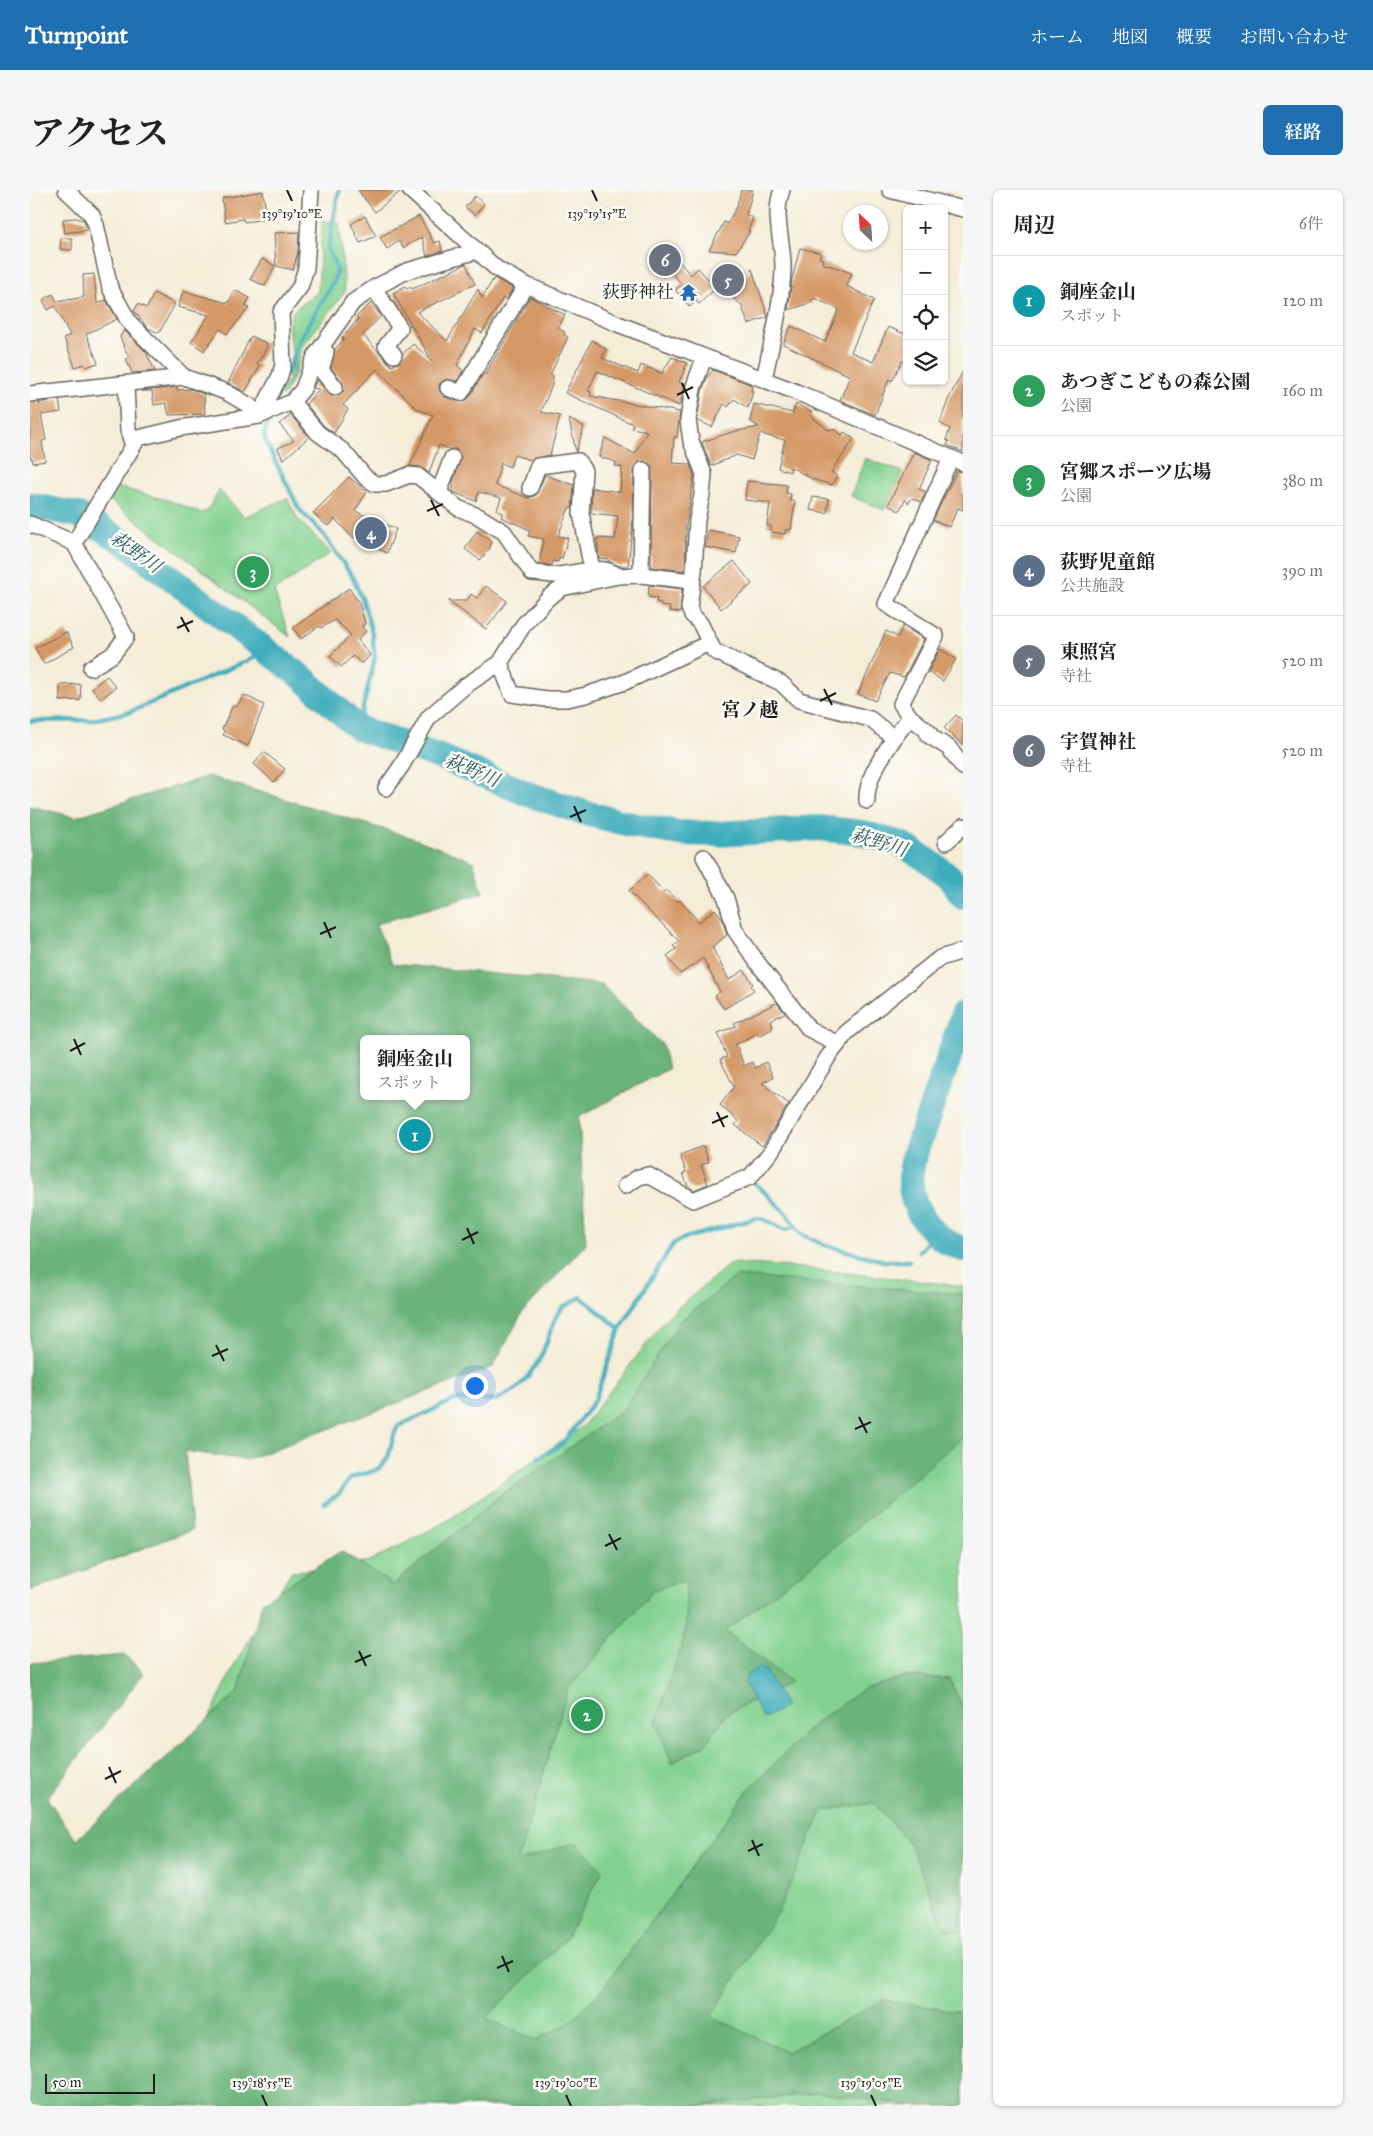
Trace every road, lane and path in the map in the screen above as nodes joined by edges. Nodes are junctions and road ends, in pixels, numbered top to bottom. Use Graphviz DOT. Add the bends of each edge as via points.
graph roads {
  1 [pos="66,190"];
  2 [pos="311,190"];
  3 [pos="410,190"];
  4 [pos="782,190"];
  5 [pos="890,190"];
  6 [pos="963,209"];
  7 [pos="477,251"];
  8 [pos="526,285"];
  9 [pos="374,288"];
  10 [pos="326,340"];
  11 [pos="387,347"];
  12 [pos="704,358"];
  13 [pos="184,378"];
  14 [pos="764,379"];
  15 [pos="126,385"];
  16 [pos="336,387"];
  17 [pos="460,393"];
  18 [pos="30,394"];
  19 [pos="291,402"];
  20 [pos="264,414"];
  21 [pos="133,446"];
  22 [pos="452,458"];
  23 [pos="957,460"];
  24 [pos="643,470"];
  25 [pos="530,488"];
  26 [pos="439,492"];
  27 [pos="30,524"];
  28 [pos="78,538"];
  29 [pos="592,570"];
  30 [pos="641,575"];
  31 [pos="618,576"];
  32 [pos="691,581"];
  33 [pos="709,643"];
  34 [pos="500,663"];
  35 [pos="91,668"];
  36 [pos="910,717"];
  37 [pos="894,738"];
  38 [pos="963,767"];
  39 [pos="386,788"];
  40 [pos="867,801"];
  41 [pos="963,826"];
  42 [pos="946,842"];
  43 [pos="704,857"];
  44 [pos="963,951"];
  45 [pos="838,1044"];
  46 [pos="625,1186"];
  1 -- 13 [label="street" via="92,215 110,288 129,322"];
  2 -- 20 [label="street" via="304,274 300,287 281,312 283,364"];
  3 -- 7 [label="street"];
  4 -- 14 [label="street" via="778,222 783,271"];
  5 -- 6 [label="street"];
  7 -- 8 [label="street" via="497,269"];
  7 -- 9 [label="street" via="407,271"];
  8 -- 12 [label="street"];
  8 -- 17 [label="street"];
  9 -- 10 [label="street" via="353,302"];
  9 -- 11 [label="street" via="400,328"];
  10 -- 16 [label="street" via="321,370"];
  10 -- 19 [label="street" via="315,356 303,389"];
  12 -- 14 [label="street"];
  12 -- 32 [label="street" via="693,389 688,420 691,441 704,474"];
  13 -- 15 [label="street"];
  13 -- 20 [label="street" via="226,392"];
  14 -- 23 [label="street"];
  15 -- 18 [label="street"];
  15 -- 21 [label="street" via="128,430"];
  19 -- 20 [label="street"];
  19 -- 26 [label="street" via="318,433 343,451 375,484 386,484 409,475 418,476"];
  20 -- 21 [label="street" via="138,438"];
  21 -- 28 [label="street"];
  22 -- 26 [label="street"];
  23 -- 36 [label="street" via="886,604 936,636 901,704"];
  24 -- 30 [label="street"];
  25 -- 29 [label="street" via="538,466 578,461 584,471 581,513"];
  26 -- 29 [label="street" via="458,508 504,532 532,572 555,575"];
  27 -- 28 [label="street"];
  28 -- 35 [label="street" via="126,638 112,654"];
  29 -- 31 [label="street" via="612,571"];
  30 -- 31 [label="street"];
  30 -- 32 [label="street"];
  31 -- 34 [label="street" via="562,588 549,597 524,624"];
  32 -- 33 [label="street" via="689,608"];
  33 -- 34 [label="street" via="625,682 567,699 512,694"];
  33 -- 37 [label="street" via="714,651 781,683 799,700 870,719"];
  34 -- 39 [label="street" via="465,686 429,717"];
  36 -- 37 [label="street"];
  36 -- 38 [label="street" via="929,732 928,735 949,748"];
  37 -- 40 [label="street" via="869,780"];
  41 -- 42 [label="street"];
  43 -- 45 [label="street" via="726,898 735,930 757,962 809,1029"];
  44 -- 45 [label="street" via="943,956 847,1032"];
  45 -- 46 [label="street" via="770,1153 750,1177 693,1200 648,1176 639,1177"];
}
